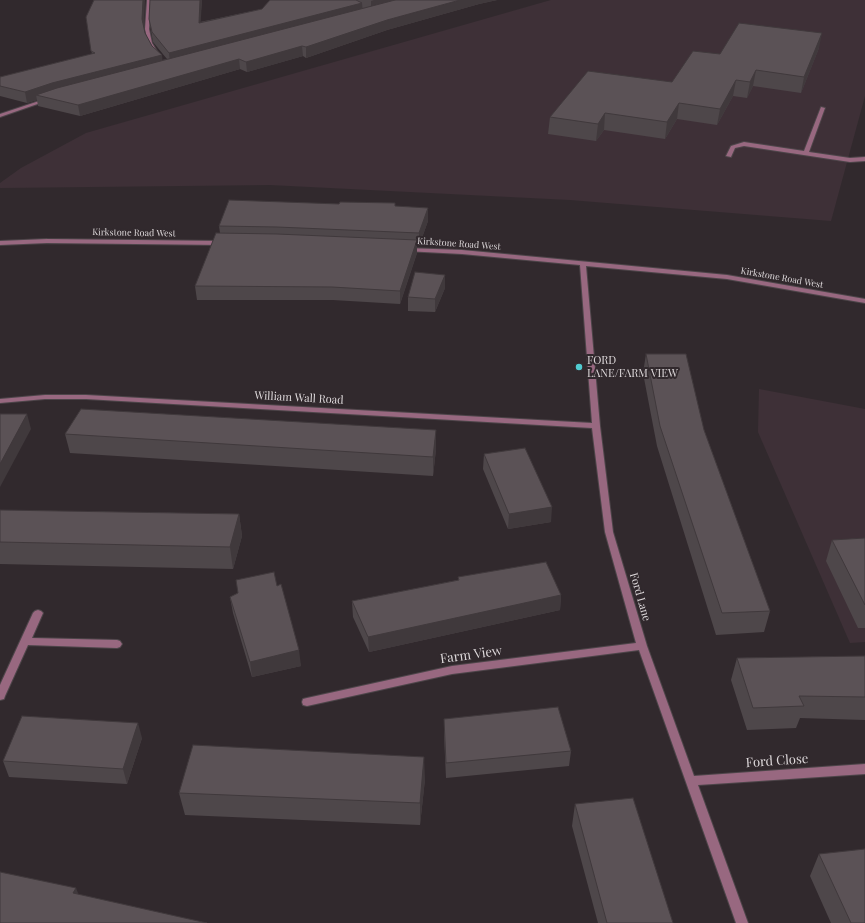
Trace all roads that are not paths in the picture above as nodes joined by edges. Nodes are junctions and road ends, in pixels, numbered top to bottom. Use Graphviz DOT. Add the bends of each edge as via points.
graph roads {
  1 [pos="149,0"];
  2 [pos="161,58"];
  3 [pos="50,99"];
  4 [pos="823,108"];
  5 [pos="0,116"];
  6 [pos="806,152"];
  7 [pos="729,156"];
  8 [pos="865,158"];
  9 [pos="0,243"];
  10 [pos="231,243"];
  11 [pos="398,249"];
  12 [pos="584,263"];
  13 [pos="865,301"];
  14 [pos="0,401"];
  15 [pos="596,426"];
  16 [pos="38,613"];
  17 [pos="25,641"];
  18 [pos="117,644"];
  19 [pos="642,646"];
  20 [pos="0,696"];
  21 [pos="307,702"];
  22 [pos="865,770"];
  23 [pos="690,781"];
  24 [pos="742,923"];
  1 -- 2 [label="street" via="147,29 150,42"];
  3 -- 5 [label="street"];
  4 -- 6 [label="street"];
  6 -- 7 [label="street" via="744,144 733,147"];
  6 -- 8 [label="street" via="850,160"];
  9 -- 10 [label="street, Kirkstone Road West"];
  11 -- 12 [label="street, Kirkstone Road West"];
  12 -- 13 [label="street, Kirkstone Road West" via="727,277"];
  12 -- 15 [label="street, Ford Lane"];
  14 -- 15 [label="street, William Wall Road" via="86,397"];
  15 -- 19 [label="street, Ford Lane" via="609,532"];
  16 -- 17 [label="street"];
  17 -- 18 [label="street"];
  17 -- 20 [label="street"];
  19 -- 21 [label="street, Farm View" via="452,670"];
  19 -- 23 [label="street, Ford Lane"];
  22 -- 23 [label="street, Ford Close"];
  23 -- 24 [label="street, Ford Lane"];
}
